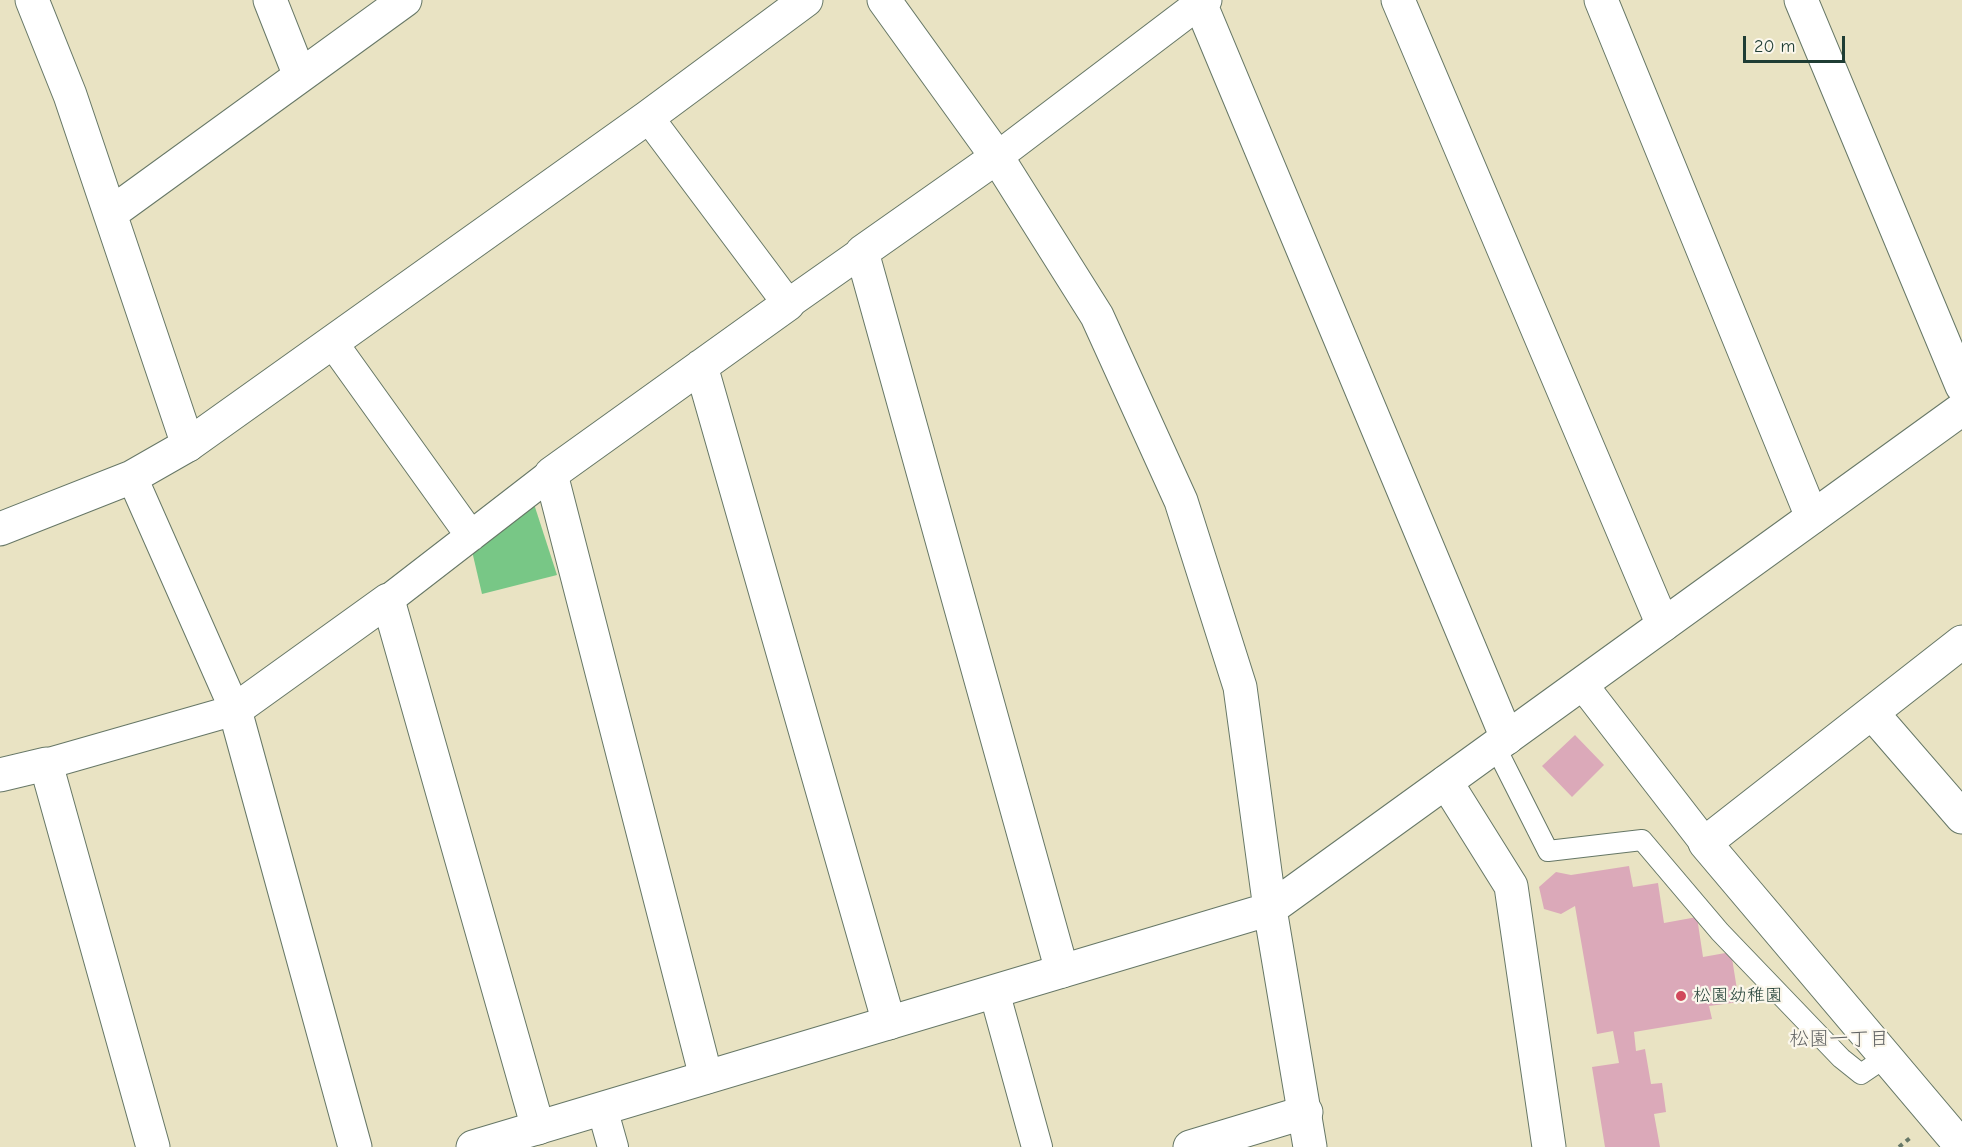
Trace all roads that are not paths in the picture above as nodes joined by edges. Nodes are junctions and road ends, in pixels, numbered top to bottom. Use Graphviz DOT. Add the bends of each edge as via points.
graph roads {
  1 [pos="32,0"];
  2 [pos="270,0"];
  3 [pos="405,0"];
  4 [pos="806,0"];
  5 [pos="884,0"];
  6 [pos="1398,0"];
  7 [pos="1601,0"];
  8 [pos="1801,0"];
  9 [pos="1202,2"];
  10 [pos="300,76"];
  11 [pos="648,117"];
  12 [pos="997,157"];
  13 [pos="110,214"];
  14 [pos="862,252"];
  15 [pos="788,304"];
  16 [pos="332,342"];
  17 [pos="701,366"];
  18 [pos="1962,386"];
  19 [pos="1962,409"];
  20 [pos="188,445"];
  21 [pos="551,474"];
  22 [pos="132,477"];
  23 [pos="1812,517"];
  24 [pos="0,529"];
  25 [pos="471,536"];
  26 [pos="388,600"];
  27 [pos="1663,625"];
  28 [pos="1962,642"];
  29 [pos="1582,684"];
  30 [pos="235,710"];
  31 [pos="1872,712"];
  32 [pos="1501,742"];
  33 [pos="45,764"];
  34 [pos="0,775"];
  35 [pos="1446,782"];
  36 [pos="1962,817"];
  37 [pos="1705,843"];
  38 [pos="1270,909"];
  39 [pos="1062,971"];
  40 [pos="994,992"];
  41 [pos="889,1023"];
  42 [pos="1886,1057"];
  43 [pos="706,1077"];
  44 [pos="602,1108"];
  45 [pos="1306,1112"];
  46 [pos="538,1128"];
  47 [pos="153,1147"];
  48 [pos="355,1147"];
  49 [pos="473,1147"];
  50 [pos="613,1147"];
  51 [pos="1037,1147"];
  52 [pos="1190,1147"];
  53 [pos="1310,1147"];
  54 [pos="1549,1147"];
  55 [pos="1962,1147"];
  1 -- 13 [label="street" via="70,95"];
  2 -- 10 [label="street"];
  3 -- 10 [label="street"];
  4 -- 11 [label="street"];
  5 -- 12 [label="street"];
  6 -- 27 [label="street"];
  7 -- 23 [label="street"];
  8 -- 18 [label="street"];
  9 -- 12 [label="street"];
  9 -- 32 [label="street"];
  10 -- 13 [label="street"];
  11 -- 15 [label="street"];
  11 -- 16 [label="street"];
  12 -- 14 [label="street"];
  12 -- 38 [label="street" via="1097,316 1181,501 1240,687"];
  13 -- 20 [label="street"];
  14 -- 15 [label="street"];
  14 -- 39 [label="street"];
  15 -- 17 [label="street"];
  16 -- 20 [label="street"];
  16 -- 25 [label="street"];
  17 -- 21 [label="street"];
  17 -- 41 [label="street"];
  19 -- 23 [label="street"];
  20 -- 22 [label="street"];
  21 -- 25 [label="street"];
  21 -- 43 [label="street"];
  22 -- 24 [label="street"];
  22 -- 30 [label="street"];
  23 -- 27 [label="street"];
  25 -- 26 [label="street"];
  26 -- 30 [label="street"];
  26 -- 46 [label="street"];
  27 -- 29 [label="street"];
  28 -- 31 [label="street"];
  29 -- 32 [label="street"];
  29 -- 37 [label="street"];
  30 -- 33 [label="street"];
  30 -- 48 [label="street"];
  31 -- 36 [label="street"];
  31 -- 37 [label="street"];
  32 -- 35 [label="street"];
  32 -- 42 [label="lane" via="1548,851 1642,840 1720,932 1841,1058 1861,1074"];
  33 -- 34 [label="street"];
  33 -- 47 [label="street"];
  35 -- 38 [label="street"];
  35 -- 54 [label="street" via="1511,886"];
  37 -- 42 [label="street"];
  38 -- 39 [label="street"];
  38 -- 45 [label="street"];
  39 -- 40 [label="street"];
  40 -- 41 [label="street"];
  40 -- 51 [label="street"];
  41 -- 43 [label="street"];
  42 -- 55 [label="street"];
  43 -- 44 [label="street"];
  44 -- 46 [label="street"];
  44 -- 50 [label="street"];
  45 -- 52 [label="street"];
  45 -- 53 [label="street"];
  46 -- 49 [label="street"];
}
